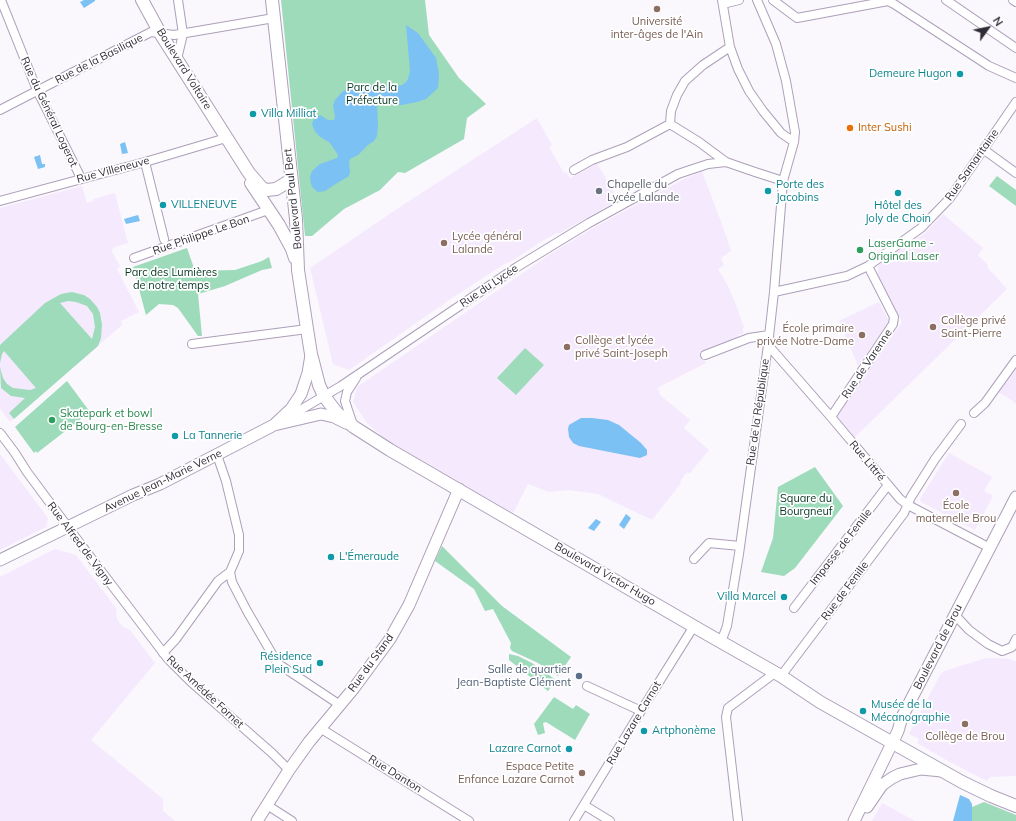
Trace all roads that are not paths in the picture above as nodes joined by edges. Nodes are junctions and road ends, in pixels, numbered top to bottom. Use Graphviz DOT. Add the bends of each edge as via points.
graph roads {
  1 [pos="1,0"];
  2 [pos="142,0"];
  3 [pos="178,0"];
  4 [pos="272,0"];
  5 [pos="739,0"];
  6 [pos="757,0"];
  7 [pos="773,0"];
  8 [pos="888,0"];
  9 [pos="946,0"];
  10 [pos="1013,0"];
  11 [pos="723,2"];
  12 [pos="1016,2"];
  13 [pos="274,18"];
  14 [pos="160,33"];
  15 [pos="183,34"];
  16 [pos="730,47"];
  17 [pos="1016,48"];
  18 [pos="178,60"];
  19 [pos="1016,78"];
  20 [pos="37,90"];
  21 [pos="1016,102"];
  22 [pos="0,110"];
  23 [pos="670,124"];
  24 [pos="226,138"];
  25 [pos="794,142"];
  26 [pos="983,149"];
  27 [pos="145,162"];
  28 [pos="726,162"];
  29 [pos="574,170"];
  30 [pos="1016,173"];
  31 [pos="81,178"];
  32 [pos="291,180"];
  33 [pos="783,181"];
  34 [pos="0,200"];
  35 [pos="268,210"];
  36 [pos="164,239"];
  37 [pos="134,258"];
  38 [pos="868,266"];
  39 [pos="298,270"];
  40 [pos="774,292"];
  41 [pos="307,329"];
  42 [pos="769,335"];
  43 [pos="192,344"];
  44 [pos="768,345"];
  45 [pos="311,354"];
  46 [pos="704,355"];
  47 [pos="1016,360"];
  48 [pos="358,374"];
  49 [pos="324,396"];
  50 [pos="974,413"];
  51 [pos="831,417"];
  52 [pos="961,424"];
  53 [pos="274,425"];
  54 [pos="354,427"];
  55 [pos="0,433"];
  56 [pos="217,455"];
  57 [pos="888,486"];
  58 [pos="459,489"];
  59 [pos="1016,497"];
  60 [pos="908,505"];
  61 [pos="68,527"];
  62 [pos="740,546"];
  63 [pos="990,548"];
  64 [pos="694,559"];
  65 [pos="0,560"];
  66 [pos="230,572"];
  67 [pos="794,608"];
  68 [pos="955,615"];
  69 [pos="694,626"];
  70 [pos="1016,639"];
  71 [pos="721,642"];
  72 [pos="163,653"];
  73 [pos="779,674"];
  74 [pos="587,686"];
  75 [pos="340,705"];
  76 [pos="641,711"];
  77 [pos="320,728"];
  78 [pos="892,743"];
  79 [pos="289,770"];
  80 [pos="942,771"];
  81 [pos="268,805"];
  82 [pos="584,805"];
  83 [pos="1016,806"];
  84 [pos="257,821"];
  85 [pos="292,821"];
  86 [pos="469,821"];
  87 [pos="574,821"];
  88 [pos="610,821"];
  89 [pos="738,821"];
  90 [pos="854,821"];
  91 [pos="858,821"];
  1 -- 20 [label="street, Rue du Général Logerot"];
  2 -- 14 [label="main road, Boulevard Voltaire"];
  3 -- 15 [label="street"];
  4 -- 13 [label="main road, Boulevard Paul Bert"];
  5 -- 11 [label="street"];
  6 -- 25 [label="street, Rue de la République" via="776,44 786,81 794,123"];
  7 -- 8 [label="street" via="797,18"];
  8 -- 19 [label="street" via="989,66"];
  9 -- 17 [label="street"];
  10 -- 12 [label="street"];
  11 -- 16 [label="street"];
  13 -- 15 [label="street, Rue de la Basilique"];
  13 -- 32 [label="main road, Boulevard Paul Bert"];
  14 -- 15 [label="street, Rue de la Basilique"];
  14 -- 18 [label="main road, Boulevard Voltaire"];
  14 -- 20 [label="street, Rue de la Basilique" via="151,32"];
  15 -- 18 [label="street"];
  16 -- 23 [label="street" via="703,65 686,81 671,111"];
  16 -- 25 [label="street" via="749,91 781,133"];
  18 -- 24 [label="main road, Boulevard Voltaire"];
  20 -- 22 [label="street, Rue de la Basilique"];
  20 -- 31 [label="street, Rue du Général Logerot"];
  21 -- 26 [label="street, Rue Samaritaine"];
  23 -- 28 [label="street"];
  23 -- 29 [label="street" via="627,148 597,158"];
  24 -- 27 [label="street, Rue Villeneuve"];
  24 -- 32 [label="main road, Boulevard Voltaire" via="262,188 276,189"];
  24 -- 35 [label="main road, Boulevard Voltaire"];
  25 -- 33 [label="street, Rue de la République"];
  26 -- 30 [label="street"];
  26 -- 38 [label="street, Rue Samaritaine" via="950,198 921,228"];
  27 -- 31 [label="street, Rue Villeneuve"];
  27 -- 36 [label="street"];
  28 -- 33 [label="street"];
  28 -- 48 [label="street, Rue du Lycée" via="708,164 678,174 589,223 517,267"];
  31 -- 34 [label="street, Rue Villeneuve"];
  32 -- 39 [label="main road, Boulevard Paul Bert" via="298,243"];
  33 -- 40 [label="street, Rue de la République"];
  35 -- 37 [label="street, Rue Philippe Le Bon"];
  35 -- 39 [label="main road, Boulevard Voltaire" via="292,250"];
  38 -- 40 [label="street, Rue Samaritaine" via="847,276"];
  38 -- 51 [label="street, Rue de Varenne" via="894,317 893,324"];
  39 -- 41 [label="main road, Boulevard Paul Bert"];
  40 -- 42 [label="street, Rue de la République"];
  41 -- 43 [label="street"];
  41 -- 45 [label="main road, Boulevard Paul Bert"];
  42 -- 44 [label="street, Rue de la République"];
  42 -- 46 [label="street" via="749,338"];
  44 -- 51 [label="street, Rue Littré"];
  44 -- 62 [label="street, Rue de la République"];
  45 -- 49 [label="main road, Boulevard Paul Bert"];
  45 -- 53 [label="street" via="301,394 292,409"];
  47 -- 50 [label="street" via="985,403"];
  48 -- 49 [label="street, Rue du Lycée"];
  48 -- 54 [label="street" via="347,392 345,401"];
  49 -- 53 [label="street, Avenue Jean-Marie Verne"];
  49 -- 54 [label="main road, Boulevard Victor Hugo"];
  51 -- 57 [label="street, Rue Littré"];
  52 -- 60 [label="street, Rue de Fenille" via="935,459"];
  53 -- 54 [label="street" via="321,414"];
  53 -- 56 [label="street, Avenue Jean-Marie Verne"];
  54 -- 58 [label="main road, Boulevard Victor Hugo"];
  55 -- 61 [label="street, Rue Alfred de Vigny"];
  56 -- 61 [label="street, Avenue Jean-Marie Verne"];
  56 -- 66 [label="street" via="239,535 239,551"];
  57 -- 60 [label="street, Rue Littré"];
  57 -- 67 [label="street, Impasse de Fenille"];
  58 -- 69 [label="main road, Boulevard Victor Hugo"];
  58 -- 75 [label="street, Rue du Stand" via="409,605 390,639"];
  59 -- 63 [label="street, Boulevard de Brou"];
  60 -- 63 [label="street, Rue Littré"];
  60 -- 73 [label="street, Rue de Fenille"];
  61 -- 65 [label="street, Avenue Jean-Marie Verne"];
  61 -- 72 [label="street, Rue Alfred de Vigny"];
  62 -- 64 [label="street" via="709,543"];
  62 -- 71 [label="street, Rue de la République" via="728,626"];
  63 -- 68 [label="street, Boulevard de Brou"];
  66 -- 72 [label="street, Rue Amédée Fornet" via="218,581"];
  66 -- 75 [label="street" via="232,582 280,666"];
  68 -- 70 [label="street" via="969,630 1002,651 1012,647"];
  68 -- 78 [label="street, Boulevard de Brou" via="902,717"];
  69 -- 71 [label="main road, Boulevard Victor Hugo"];
  69 -- 76 [label="street, Rue Lazare Carnot"];
  71 -- 73 [label="main road, Boulevard Victor Hugo"];
  72 -- 79 [label="street, Rue Amédée Fornet" via="191,682"];
  73 -- 78 [label="main road, Boulevard Victor Hugo" via="820,702"];
  73 -- 89 [label="street, Rue de Fenille" via="728,708 726,717"];
  74 -- 76 [label="street"];
  75 -- 77 [label="street, Rue du Stand"];
  76 -- 82 [label="street, Rue Lazare Carnot"];
  77 -- 79 [label="street, Rue du Stand"];
  77 -- 86 [label="street, Rue Danton"];
  78 -- 80 [label="main road, Boulevard Victor Hugo"];
  78 -- 90 [label="street, Boulevard de Brou"];
  79 -- 81 [label="street, Rue du Stand"];
  80 -- 83 [label="main road, Boulevard Victor Hugo"];
  80 -- 91 [label="street" via="921,769 892,778 882,785"];
  81 -- 84 [label="street, Rue du Stand"];
  81 -- 85 [label="street"];
  82 -- 87 [label="street, Rue Lazare Carnot"];
  82 -- 88 [label="street"];
}
